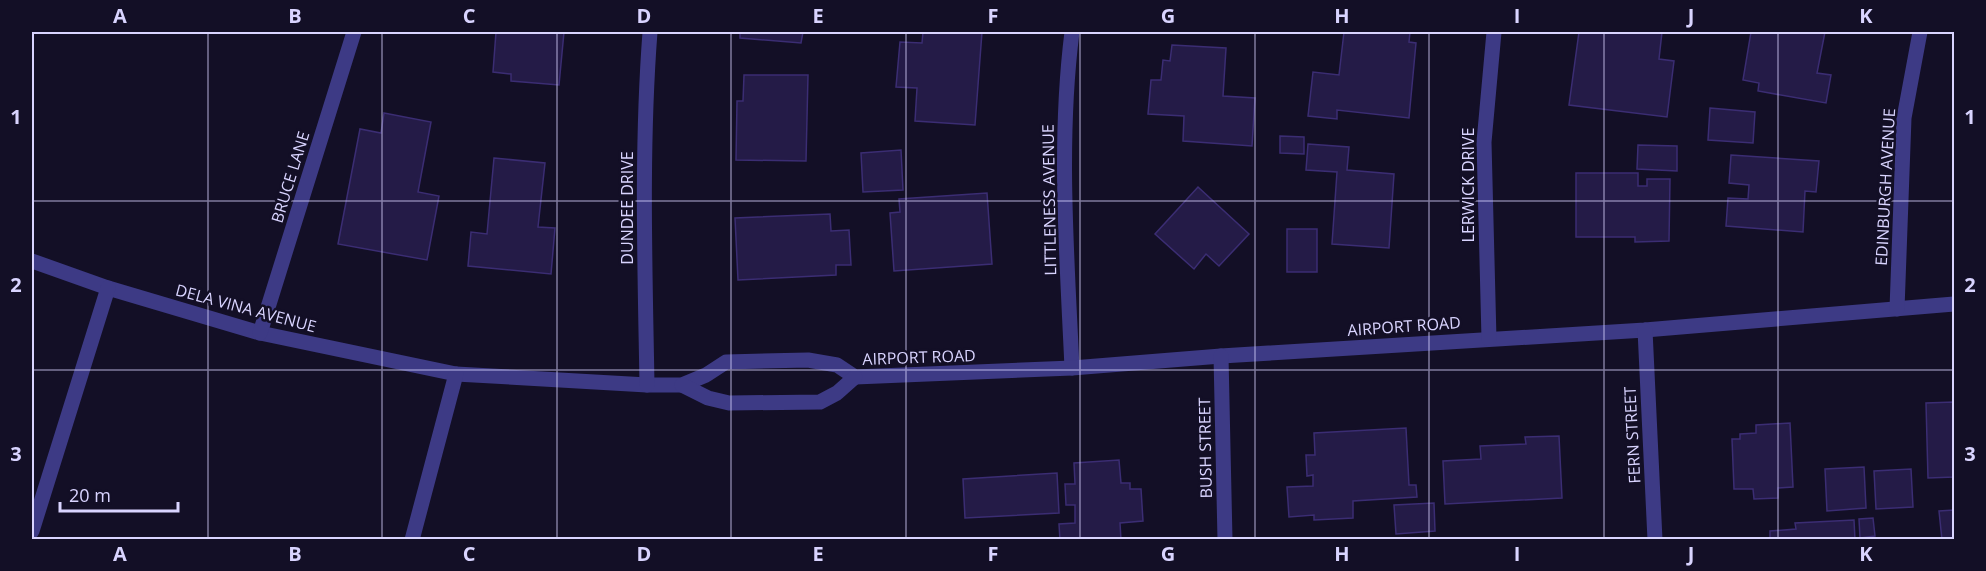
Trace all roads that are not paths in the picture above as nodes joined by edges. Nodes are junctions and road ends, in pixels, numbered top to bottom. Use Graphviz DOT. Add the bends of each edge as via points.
graph roads {
  1 [pos="354,32"];
  2 [pos="650,32"];
  3 [pos="1072,32"];
  4 [pos="1494,32"];
  5 [pos="1920,32"];
  6 [pos="32,261"];
  7 [pos="108,288"];
  8 [pos="1954,304"];
  9 [pos="1897,309"];
  10 [pos="1645,330"];
  11 [pos="260,333"];
  12 [pos="1489,339"];
  13 [pos="1221,356"];
  14 [pos="1072,368"];
  15 [pos="456,374"];
  16 [pos="855,377"];
  17 [pos="682,385"];
  18 [pos="647,386"];
  19 [pos="32,531"];
  20 [pos="412,540"];
  21 [pos="1226,540"];
  22 [pos="1655,540"];
  1 -- 11 [label="street, BRUCE LANE"];
  2 -- 18 [label="street, DUNDEE DRIVE" via="643,208"];
  3 -- 14 [label="street, LITTLENESS AVENUE" via="1064,188"];
  4 -- 12 [label="street, LERWICK DRIVE" via="1484,142"];
  5 -- 9 [label="street, EDINBURGH AVENUE" via="1904,118"];
  6 -- 7 [label="street, DELA VINA AVENUE"];
  7 -- 11 [label="street, DELA VINA AVENUE"];
  7 -- 19 [label="street"];
  8 -- 9 [label="street, AIRPORT ROAD"];
  9 -- 10 [label="street, AIRPORT ROAD"];
  10 -- 12 [label="street, AIRPORT ROAD"];
  10 -- 22 [label="street, FERN STREET"];
  11 -- 15 [label="street, DELA VINA AVENUE"];
  12 -- 13 [label="street, AIRPORT ROAD"];
  13 -- 14 [label="street, AIRPORT ROAD"];
  13 -- 21 [label="street, BUSH STREET"];
  14 -- 16 [label="street, AIRPORT ROAD"];
  15 -- 18 [label="street, AIRPORT ROAD"];
  15 -- 20 [label="street"];
  16 -- 17 [label="street, AIRPORT ROAD" via="837,365 808,360 726,362"];
  16 -- 17 [label="street, AIRPORT ROAD" via="820,402 729,403"];
  17 -- 18 [label="street, AIRPORT ROAD"];
}
